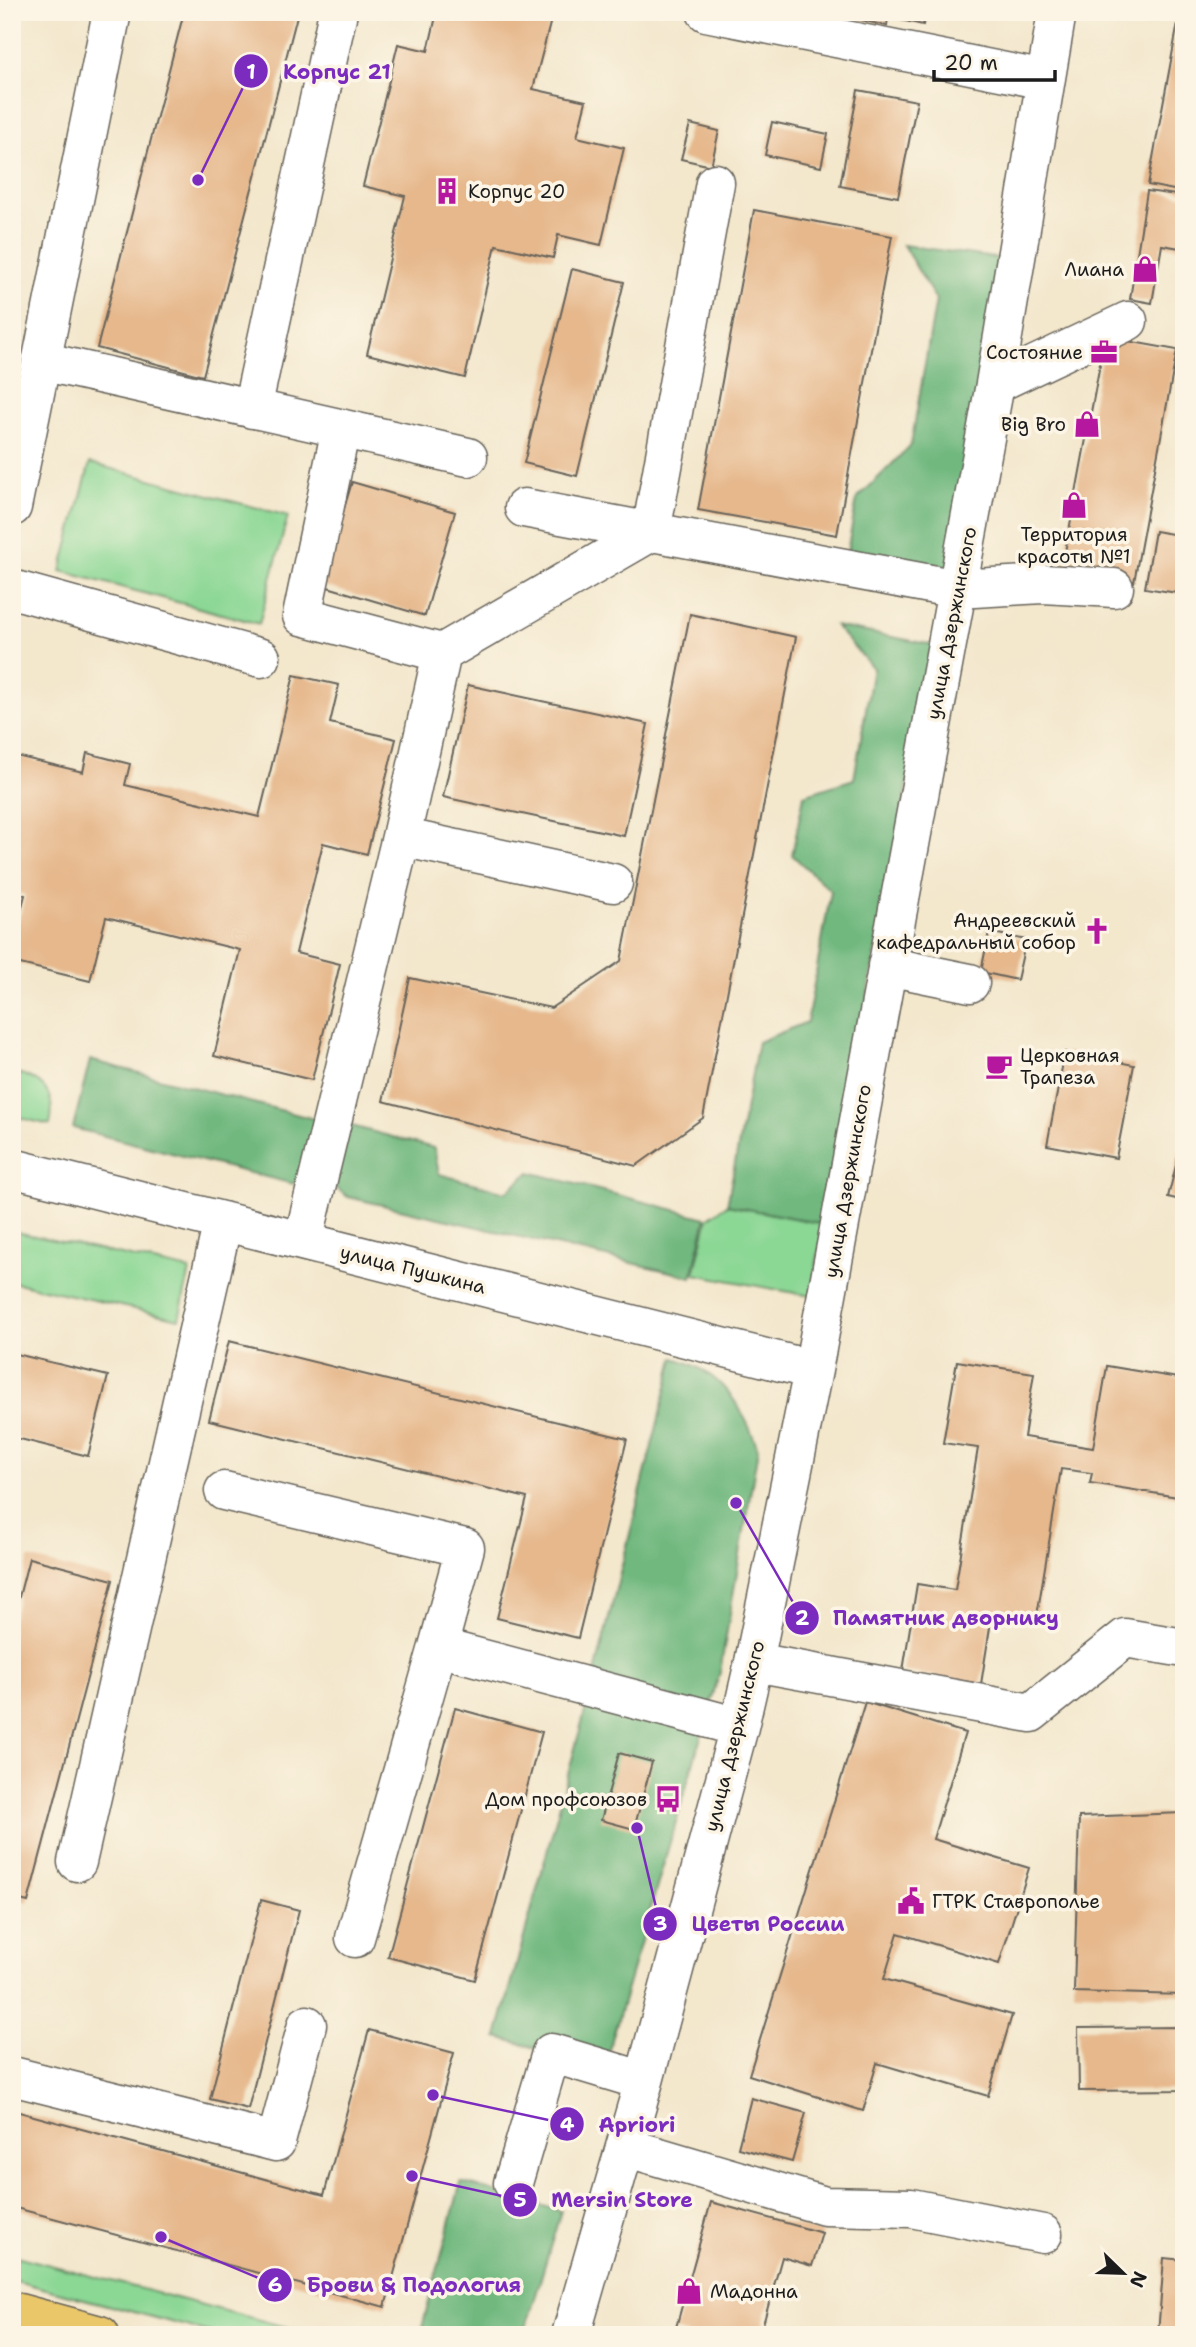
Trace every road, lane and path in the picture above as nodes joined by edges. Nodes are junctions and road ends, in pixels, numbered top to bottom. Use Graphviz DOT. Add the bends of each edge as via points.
graph roads {
  1 [pos="112,12"];
  2 [pos="338,12"];
  3 [pos="706,12"];
  4 [pos="1057,12"];
  5 [pos="1045,80"];
  6 [pos="715,183"];
  7 [pos="1128,321"];
  8 [pos="41,361"];
  9 [pos="995,384"];
  10 [pos="252,409"];
  11 [pos="341,428"];
  12 [pos="468,457"];
  13 [pos="12,507"];
  14 [pos="524,508"];
  15 [pos="651,532"];
  16 [pos="1114,588"];
  17 [pos="12,589"];
  18 [pos="957,589"];
  19 [pos="442,653"];
  20 [pos="261,658"];
  21 [pos="401,837"];
  22 [pos="613,883"];
  23 [pos="887,966"];
  24 [pos="970,983"];
  25 [pos="12,1168"];
  26 [pos="223,1221"];
  27 [pos="303,1241"];
  28 [pos="813,1370"];
  29 [pos="224,1491"];
  30 [pos="438,1647"];
  31 [pos="1184,1648"];
  32 [pos="754,1662"];
  33 [pos="739,1727"];
  34 [pos="77,1862"];
  35 [pos="355,1938"];
  36 [pos="307,2025"];
  37 [pos="12,2076"];
  38 [pos="644,2081"];
  39 [pos="625,2147"];
  40 [pos="513,2183"];
  41 [pos="1043,2234"];
  42 [pos="12,2311"];
  43 [pos="100,2335"];
  44 [pos="571,2335"];
  1 -- 8 [label="street"];
  2 -- 10 [label="street"];
  3 -- 5 [label="street"];
  4 -- 5 [label="street, улица Дзержинского"];
  5 -- 9 [label="street, улица Дзержинского"];
  6 -- 15 [label="street"];
  7 -- 9 [label="street"];
  8 -- 10 [label="street"];
  8 -- 13 [label="street"];
  9 -- 18 [label="street, улица Дзержинского"];
  10 -- 11 [label="street"];
  11 -- 12 [label="street"];
  11 -- 19 [label="street" via="302,616"];
  14 -- 15 [label="street"];
  15 -- 18 [label="street"];
  15 -- 19 [label="street"];
  16 -- 18 [label="street" via="1043,583"];
  17 -- 20 [label="street"];
  18 -- 23 [label="street, улица Дзержинского"];
  19 -- 21 [label="street"];
  21 -- 22 [label="street"];
  21 -- 27 [label="street"];
  23 -- 24 [label="street"];
  23 -- 28 [label="street, улица Дзержинского"];
  25 -- 26 [label="street, улица Пушкина"];
  26 -- 27 [label="street, улица Пушкина"];
  26 -- 34 [label="street"];
  27 -- 28 [label="street, улица Пушкина"];
  28 -- 32 [label="street, улица Дзержинского"];
  29 -- 30 [label="street" via="465,1548"];
  30 -- 33 [label="street"];
  30 -- 35 [label="street"];
  31 -- 32 [label="street" via="1125,1638 1031,1713"];
  32 -- 33 [label="street, улица Дзержинского"];
  33 -- 38 [label="street, улица Дзержинского"];
  36 -- 37 [label="street" via="276,2142"];
  38 -- 39 [label="street, улица Дзержинского"];
  38 -- 40 [label="street" via="551,2053"];
  39 -- 41 [label="street" via="825,2206 911,2208"];
  39 -- 44 [label="street, улица Дзержинского"];
  42 -- 43 [label="main road"];
}
